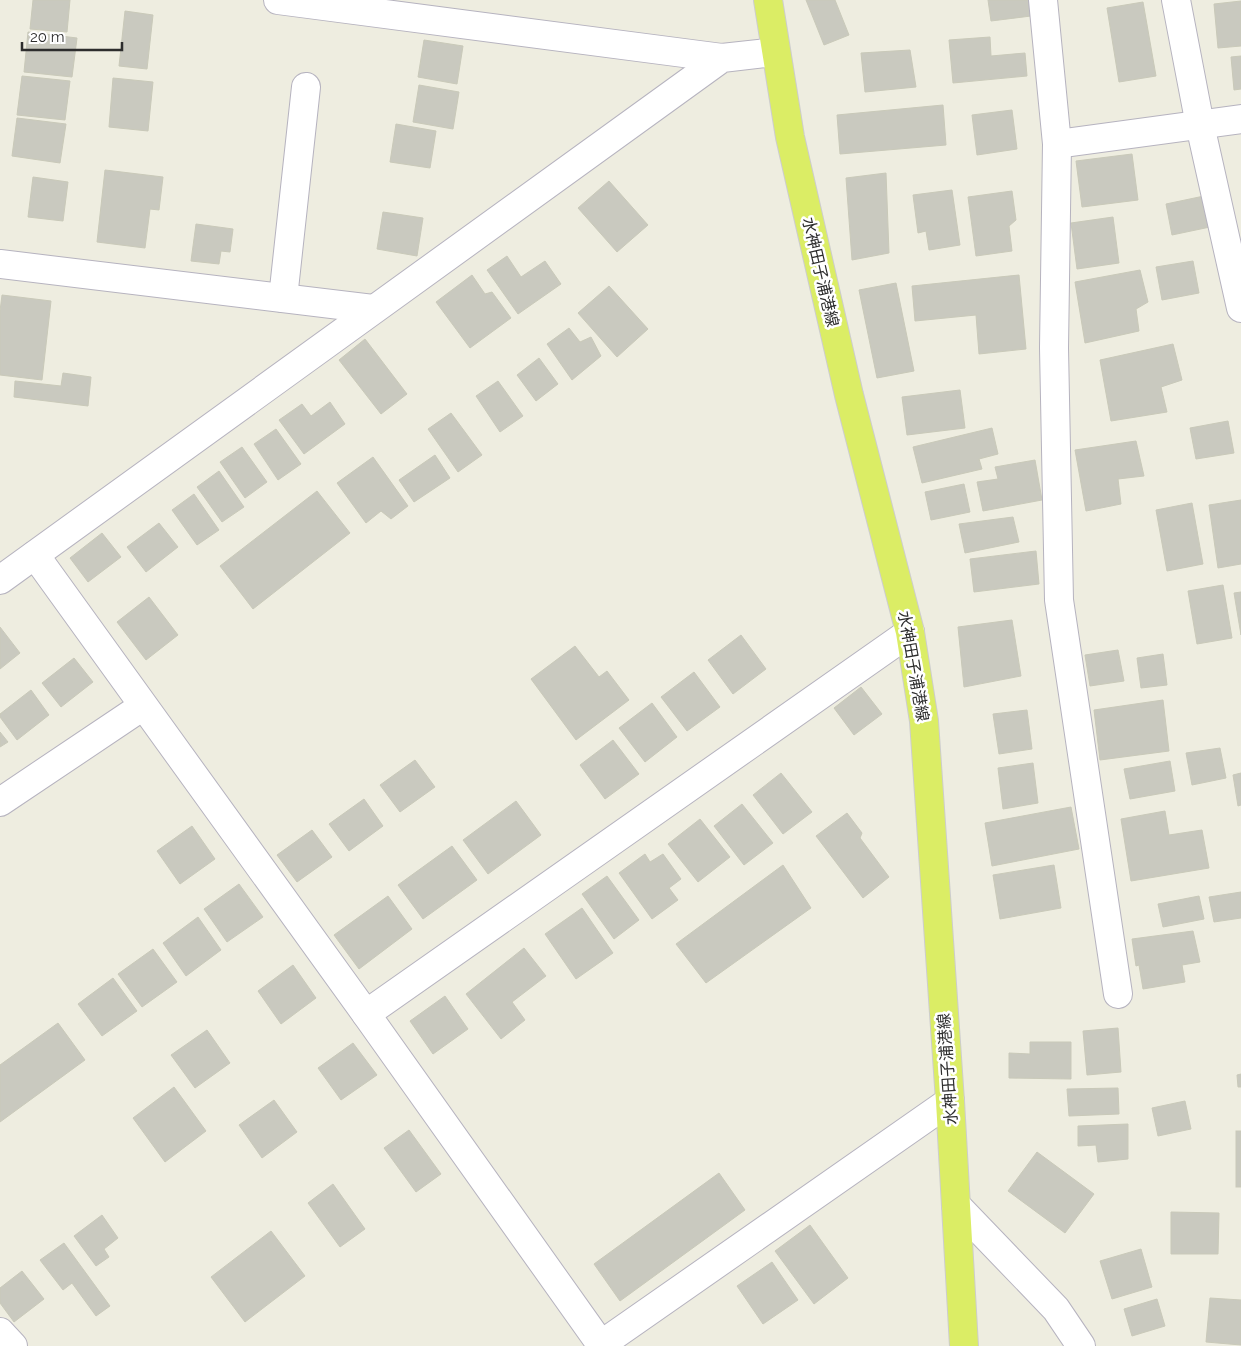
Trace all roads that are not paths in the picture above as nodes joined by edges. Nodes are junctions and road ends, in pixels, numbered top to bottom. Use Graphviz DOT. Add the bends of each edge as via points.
graph roads {
  1 [pos="278,0"];
  2 [pos="768,0"];
  3 [pos="1043,0"];
  4 [pos="1176,0"];
  5 [pos="400,8"];
  6 [pos="776,52"];
  7 [pos="722,58"];
  8 [pos="306,87"];
  9 [pos="1241,119"];
  10 [pos="1200,124"];
  11 [pos="1058,144"];
  12 [pos="0,264"];
  13 [pos="283,298"];
  14 [pos="1241,308"];
  15 [pos="373,309"];
  16 [pos="35,555"];
  17 [pos="0,580"];
  18 [pos="910,632"];
  19 [pos="143,706"];
  20 [pos="0,802"];
  21 [pos="1118,994"];
  22 [pos="366,1014"];
  23 [pos="950,1101"];
  24 [pos="956,1206"];
  25 [pos="0,1332"];
  26 [pos="601,1345"];
  27 [pos="13,1346"];
  28 [pos="964,1346"];
  29 [pos="1081,1346"];
  1 -- 5 [label="street"];
  2 -- 6 [label="main road, 水神田子浦港線"];
  3 -- 11 [label="street"];
  4 -- 10 [label="street"];
  5 -- 7 [label="street"];
  6 -- 7 [label="street"];
  6 -- 18 [label="main road, 水神田子浦港線" via="790,137 849,395"];
  7 -- 15 [label="street"];
  8 -- 13 [label="street"];
  9 -- 10 [label="street"];
  10 -- 11 [label="street"];
  10 -- 14 [label="street"];
  11 -- 21 [label="street" via="1054,348 1059,600"];
  12 -- 13 [label="street"];
  13 -- 15 [label="street"];
  15 -- 16 [label="street"];
  16 -- 17 [label="street"];
  16 -- 19 [label="street"];
  18 -- 22 [label="street"];
  18 -- 23 [label="main road, 水神田子浦港線" via="924,721"];
  19 -- 20 [label="street"];
  19 -- 22 [label="street"];
  22 -- 26 [label="street"];
  23 -- 24 [label="main road, 水神田子浦港線"];
  23 -- 26 [label="street"];
  24 -- 28 [label="main road, 水神田子浦港線"];
  24 -- 29 [label="street" via="1056,1309"];
  25 -- 27 [label="street"];
}
